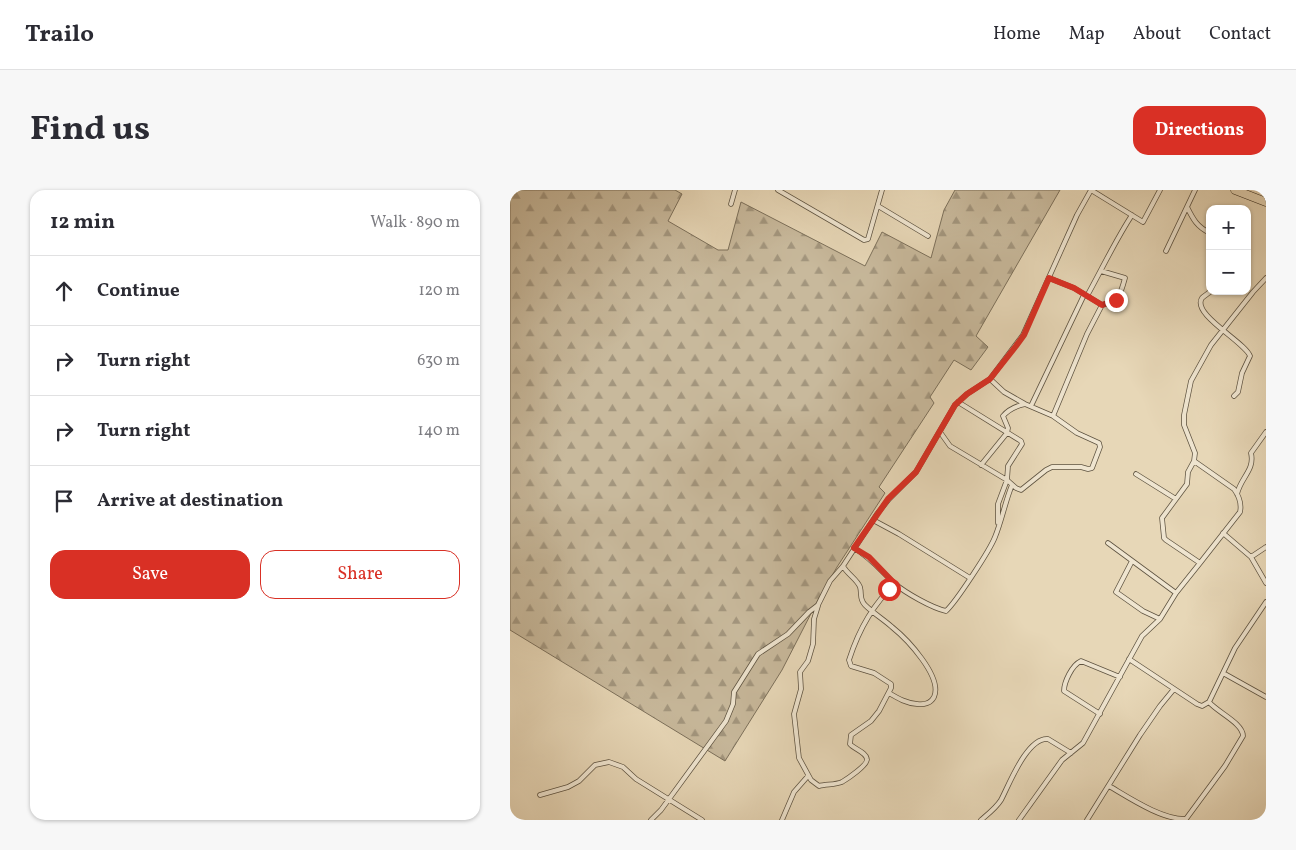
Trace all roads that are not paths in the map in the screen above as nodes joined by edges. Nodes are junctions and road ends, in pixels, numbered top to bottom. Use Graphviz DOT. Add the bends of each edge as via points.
graph roads {
  1 [pos="735,190"];
  2 [pos="882,190"];
  3 [pos="1160,190"];
  4 [pos="1195,190"];
  5 [pos="1235,190"];
  6 [pos="781,191"];
  7 [pos="1251,193"];
  8 [pos="1266,202"];
  9 [pos="731,204"];
  10 [pos="878,206"];
  11 [pos="1187,206"];
  12 [pos="1132,215"];
  13 [pos="1206,231"];
  14 [pos="928,236"];
  15 [pos="1166,251"];
  16 [pos="1100,271"];
  17 [pos="1049,278"];
  18 [pos="1266,279"];
  19 [pos="1085,295"];
  20 [pos="1206,295"];
  21 [pos="1102,305"];
  22 [pos="1222,330"];
  23 [pos="990,379"];
  24 [pos="1234,396"];
  25 [pos="958,402"];
  26 [pos="1025,404"];
  27 [pos="1031,406"];
  28 [pos="1053,416"];
  29 [pos="940,432"];
  30 [pos="1266,432"];
  31 [pos="1007,433"];
  32 [pos="1194,461"];
  33 [pos="981,465"];
  34 [pos="1136,474"];
  35 [pos="1006,480"];
  36 [pos="1012,486"];
  37 [pos="1238,494"];
  38 [pos="1176,499"];
  39 [pos="873,520"];
  40 [pos="998,527"];
  41 [pos="1223,533"];
  42 [pos="1108,543"];
  43 [pos="1266,547"];
  44 [pos="854,548"];
  45 [pos="1251,557"];
  46 [pos="1132,561"];
  47 [pos="1200,564"];
  48 [pos="843,566"];
  49 [pos="970,578"];
  50 [pos="1266,583"];
  51 [pos="895,584"];
  52 [pos="1176,593"];
  53 [pos="1266,602"];
  54 [pos="818,605"];
  55 [pos="872,611"];
  56 [pos="1160,618"];
  57 [pos="1129,659"];
  58 [pos="1223,673"];
  59 [pos="1120,677"];
  60 [pos="1174,689"];
  61 [pos="889,693"];
  62 [pos="1266,697"];
  63 [pos="1208,702"];
  64 [pos="1100,714"];
  65 [pos="1071,753"];
  66 [pos="808,776"];
  67 [pos="1109,786"];
  68 [pos="540,794"];
  69 [pos="669,799"];
  70 [pos="651,820"];
  71 [pos="702,820"];
  72 [pos="782,820"];
  73 [pos="981,820"];
  74 [pos="1019,820"];
  75 [pos="1087,820"];
  1 -- 9 [label="street"];
  2 -- 10 [label="street"];
  3 -- 12 [label="street" via="1144,221"];
  4 -- 11 [label="street"];
  5 -- 7 [label="highway"];
  6 -- 10 [label="street" via="864,240 868,238"];
  7 -- 8 [label="highway"];
  10 -- 14 [label="street"];
  11 -- 13 [label="street" via="1195,222"];
  11 -- 15 [label="street"];
  12 -- 16 [label="street"];
  12 -- 17 [label="street" via="1091,190"];
  16 -- 19 [label="street"];
  16 -- 21 [label="street" via="1124,278 1118,299"];
  17 -- 19 [label="street"];
  17 -- 23 [label="street" via="1024,335"];
  18 -- 22 [label="street"];
  19 -- 21 [label="street"];
  19 -- 27 [label="street"];
  20 -- 22 [label="street" via="1200,304 1202,311"];
  21 -- 28 [label="street" via="1086,334"];
  22 -- 24 [label="street" via="1248,350 1250,356"];
  22 -- 32 [label="street" via="1191,381 1184,424 1195,453"];
  23 -- 25 [label="street"];
  23 -- 26 [label="street"];
  25 -- 29 [label="street"];
  25 -- 31 [label="street"];
  26 -- 27 [label="street"];
  26 -- 31 [label="street" via="1012,408 1003,416"];
  27 -- 28 [label="street"];
  28 -- 36 [label="street" via="1100,445 1092,468 1052,468 1021,490"];
  29 -- 33 [label="street" via="950,446"];
  29 -- 39 [label="street" via="916,472 888,499"];
  30 -- 37 [label="street" via="1251,453 1253,463"];
  31 -- 33 [label="street"];
  31 -- 35 [label="street" via="1022,444 1008,466"];
  32 -- 37 [label="street"];
  32 -- 38 [label="street" via="1186,484"];
  33 -- 35 [label="street"];
  34 -- 38 [label="street"];
  35 -- 36 [label="street"];
  35 -- 40 [label="street" via="998,504"];
  36 -- 40 [label="street"];
  37 -- 41 [label="street" via="1242,506 1240,512"];
  38 -- 47 [label="street" via="1162,518 1164,538"];
  39 -- 44 [label="street"];
  39 -- 49 [label="street"];
  40 -- 49 [label="street" via="995,538"];
  41 -- 45 [label="street"];
  41 -- 47 [label="street"];
  42 -- 46 [label="street"];
  43 -- 45 [label="street"];
  44 -- 48 [label="street"];
  44 -- 51 [label="street" via="869,557"];
  45 -- 50 [label="street"];
  46 -- 52 [label="street"];
  46 -- 56 [label="street" via="1116,592"];
  47 -- 52 [label="street"];
  48 -- 54 [label="street"];
  48 -- 55 [label="street" via="859,584 861,598"];
  49 -- 51 [label="street" via="946,611"];
  51 -- 55 [label="street"];
  52 -- 56 [label="street"];
  53 -- 58 [label="street" via="1242,635"];
  54 -- 66 [label="street" via="813,644 808,661 800,672 801,689 794,714 799,758"];
  54 -- 69 [label="street" via="788,634 758,654 734,692 726,721"];
  55 -- 61 [label="street" via="852,650 849,663 888,681 891,684"];
  55 -- 61 [label="street" via="893,627 921,658 936,690 933,699 922,704 903,702"];
  56 -- 57 [label="street" via="1146,631"];
  57 -- 59 [label="street"];
  57 -- 60 [label="street"];
  58 -- 62 [label="street"];
  58 -- 63 [label="street"];
  59 -- 64 [label="street"];
  59 -- 64 [label="street" via="1081,661 1074,666 1064,691"];
  60 -- 63 [label="street" via="1200,706"];
  60 -- 67 [label="street" via="1140,735"];
  61 -- 66 [label="street" via="871,721 850,736 850,744 868,759 865,765 836,784 815,785"];
  63 -- 67 [label="street" via="1237,724 1243,736 1186,819 1162,817"];
  64 -- 65 [label="street" via="1083,744"];
  65 -- 73 [label="street" via="1048,739 1040,741 1021,760 1000,801"];
  65 -- 74 [label="street" via="1062,760"];
  66 -- 72 [label="street" via="794,792"];
  67 -- 75 [label="street"];
  68 -- 69 [label="street" via="568,787 595,765 609,762 623,767"];
  69 -- 70 [label="street"];
  69 -- 71 [label="street"];
}
